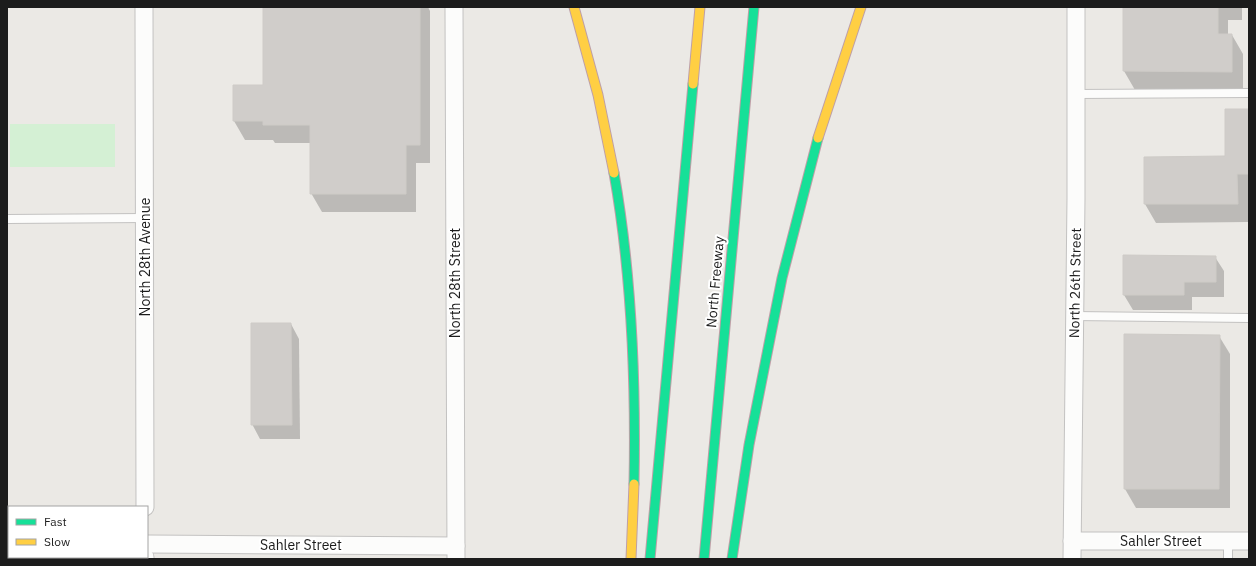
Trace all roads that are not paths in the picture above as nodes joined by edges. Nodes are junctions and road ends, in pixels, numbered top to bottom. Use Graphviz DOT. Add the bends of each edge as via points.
graph roads {
  1 [pos="144,7"];
  2 [pos="454,7"];
  3 [pos="574,7"];
  4 [pos="700,7"];
  5 [pos="754,7"];
  6 [pos="862,7"];
  7 [pos="1076,7"];
  8 [pos="1249,93"];
  9 [pos="1076,94"];
  10 [pos="144,218"];
  11 [pos="7,219"];
  12 [pos="1074,316"];
  13 [pos="1249,318"];
  14 [pos="145,506"];
  15 [pos="1249,540"];
  16 [pos="1072,541"];
  17 [pos="1228,541"];
  18 [pos="148,544"];
  19 [pos="456,552"];
  20 [pos="631,559"];
  21 [pos="650,559"];
  22 [pos="704,559"];
  23 [pos="732,559"];
  24 [pos="1072,559"];
  25 [pos="1228,559"];
  1 -- 10 [label="street, North 28th Avenue"];
  2 -- 19 [label="street, North 28th Street"];
  3 -- 20 [label="highway" via="606,130 628,281 634,384"];
  4 -- 21 [label="highway"];
  5 -- 22 [label="highway, North Freeway"];
  6 -- 23 [label="highway" via="818,138 782,278 749,445"];
  7 -- 9 [label="street, North 26th Street"];
  8 -- 9 [label="lane"];
  9 -- 12 [label="street, North 26th Street"];
  10 -- 11 [label="lane"];
  10 -- 14 [label="street, North 28th Avenue"];
  12 -- 13 [label="lane"];
  12 -- 16 [label="street, North 26th Street"];
  15 -- 17 [label="street, Sahler Street"];
  16 -- 17 [label="street, Sahler Street"];
  16 -- 24 [label="street, North 26th Street"];
  17 -- 25 [label="lane"];
  18 -- 19 [label="street, Sahler Street"];
}
